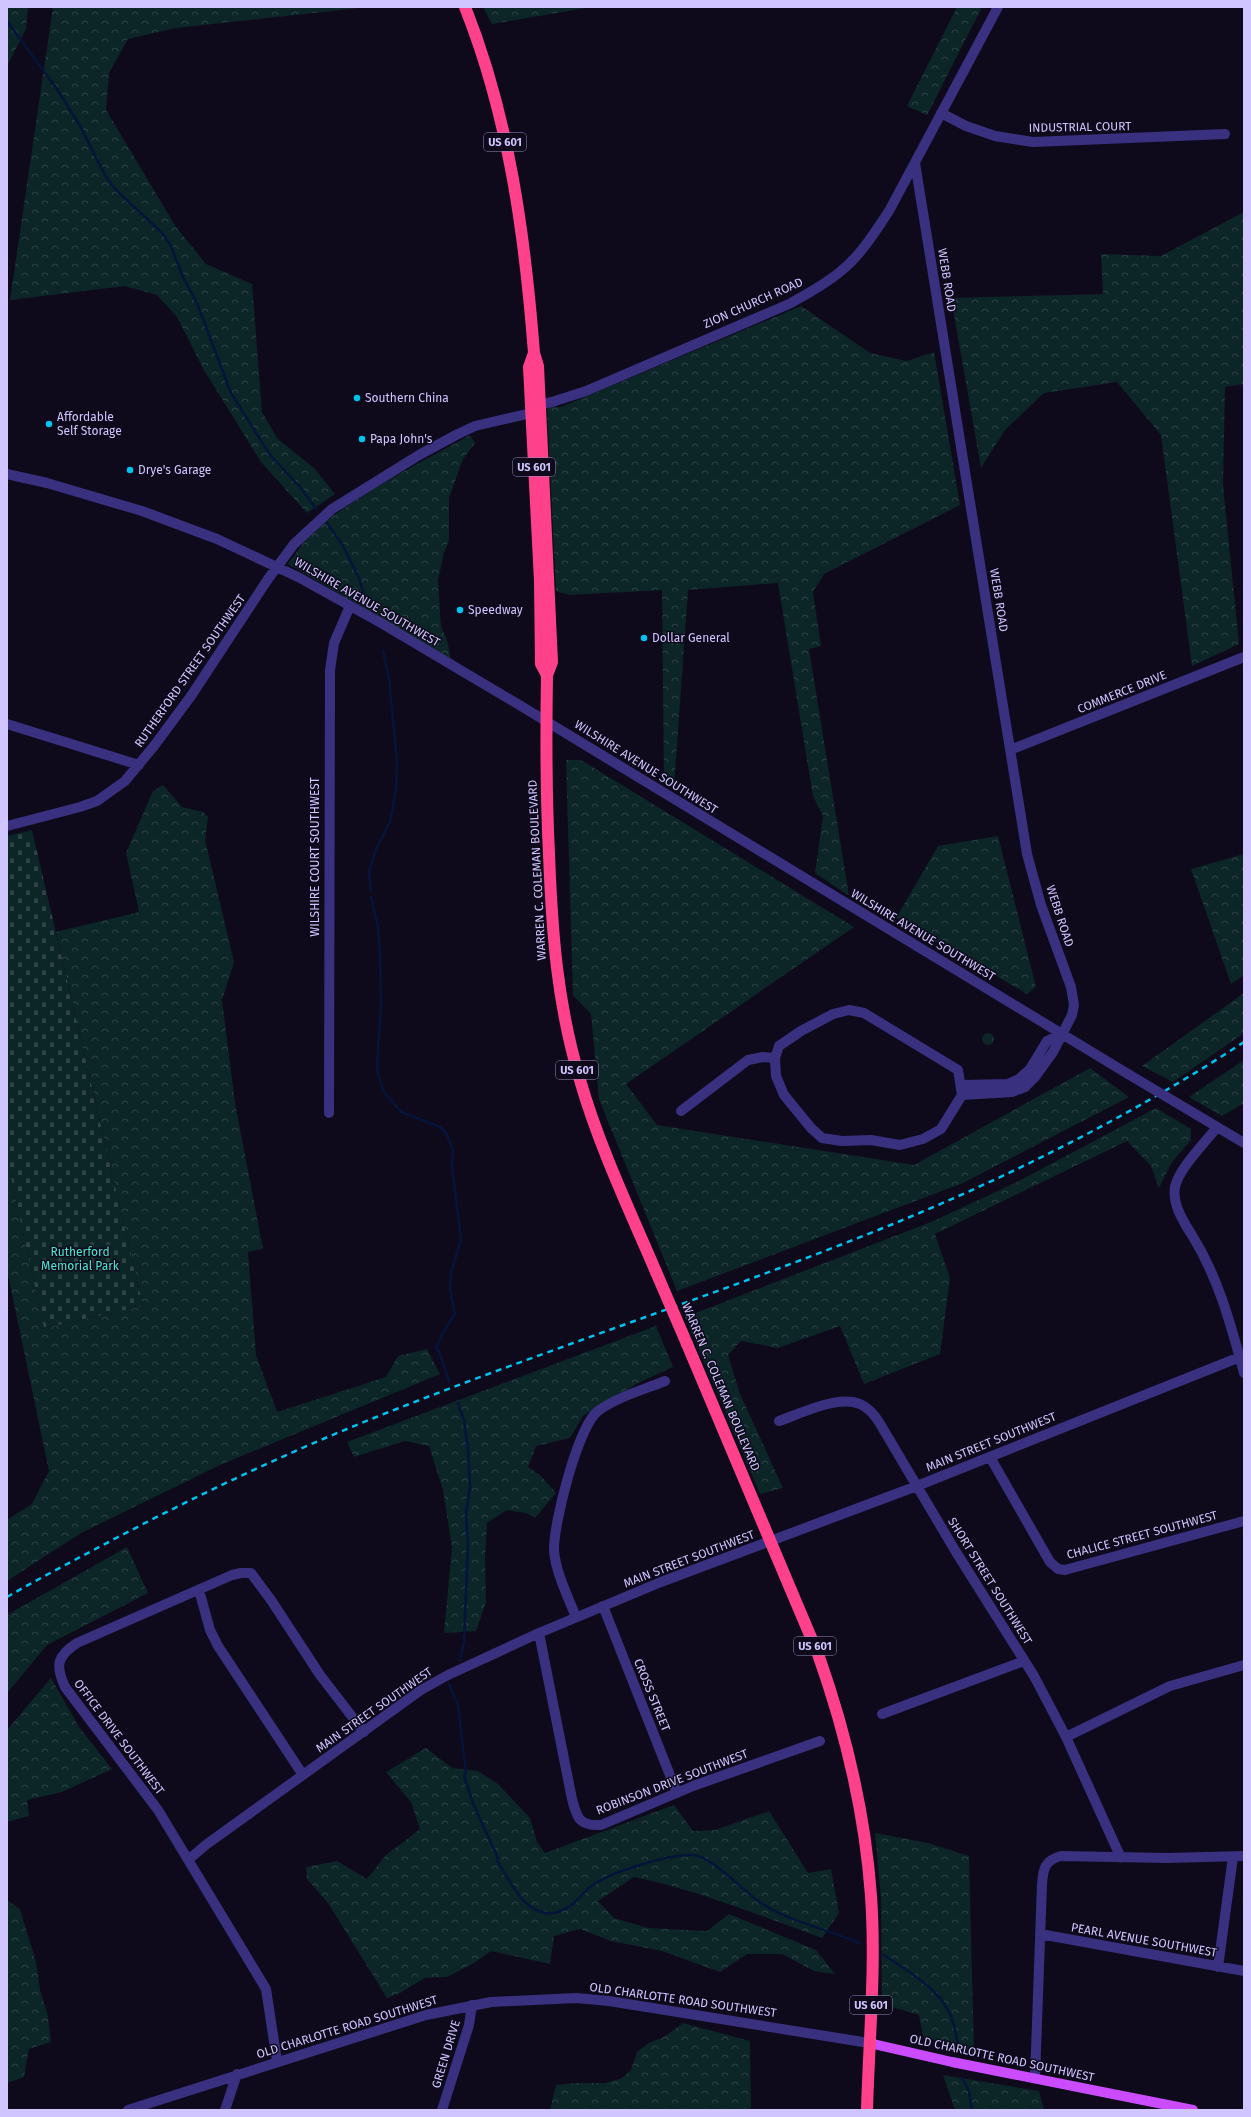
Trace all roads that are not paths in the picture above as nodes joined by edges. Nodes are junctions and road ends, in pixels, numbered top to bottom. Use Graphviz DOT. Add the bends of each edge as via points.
graph roads {
  1 [pos="465,7"];
  2 [pos="998,7"];
  3 [pos="941,113"];
  4 [pos="1225,134"];
  5 [pos="915,163"];
  6 [pos="534,353"];
  7 [pos="541,404"];
  8 [pos="531,413"];
  9 [pos="7,474"];
  10 [pos="277,566"];
  11 [pos="350,606"];
  12 [pos="1244,658"];
  13 [pos="547,675"];
  14 [pos="546,721"];
  15 [pos="7,724"];
  16 [pos="1010,750"];
  17 [pos="139,765"];
  18 [pos="7,826"];
  19 [pos="1062,1034"];
  20 [pos="775,1058"];
  21 [pos="962,1090"];
  22 [pos="681,1111"];
  23 [pos="329,1113"];
  24 [pos="1217,1127"];
  25 [pos="1244,1143"];
  26 [pos="1240,1357"];
  27 [pos="1244,1373"];
  28 [pos="665,1381"];
  29 [pos="779,1421"];
  30 [pos="990,1458"];
  31 [pos="917,1486"];
  32 [pos="1244,1521"];
  33 [pos="772,1541"];
  34 [pos="199,1590"];
  35 [pos="603,1606"];
  36 [pos="576,1618"];
  37 [pos="539,1633"];
  38 [pos="1024,1660"];
  39 [pos="1244,1665"];
  40 [pos="882,1714"];
  41 [pos="364,1732"];
  42 [pos="1066,1737"];
  43 [pos="820,1741"];
  44 [pos="303,1775"];
  45 [pos="677,1793"];
  46 [pos="1244,1856"];
  47 [pos="1233,1857"];
  48 [pos="1121,1858"];
  49 [pos="188,1860"];
  50 [pos="1040,1934"];
  51 [pos="1218,1967"];
  52 [pos="1244,1972"];
  53 [pos="472,2005"];
  54 [pos="869,2043"];
  55 [pos="277,2061"];
  56 [pos="237,2074"];
  57 [pos="1035,2078"];
  58 [pos="128,2110"];
  59 [pos="225,2110"];
  60 [pos="442,2110"];
  61 [pos="867,2110"];
  62 [pos="1194,2110"];
  1 -- 6 [label="highway, WARREN C. COLEMAN BOULEVARD / US 601" via="492,85 516,197 527,264"];
  2 -- 3 [label="street, ZION CHURCH ROAD"];
  3 -- 4 [label="street, INDUSTRIAL COURT" via="991,135 1033,142"];
  3 -- 5 [label="street, ZION CHURCH ROAD"];
  5 -- 7 [label="street, ZION CHURCH ROAD" via="871,238 849,264 821,286 789,304 647,366 586,391"];
  5 -- 16 [label="street, WEBB ROAD"];
  6 -- 7 [label="highway, WARREN C. COLEMAN BOULEVARD / US 601" via="538,366"];
  6 -- 8 [label="highway, WARREN C. COLEMAN BOULEVARD / US 601" via="529,367"];
  7 -- 13 [label="highway, WARREN C. COLEMAN BOULEVARD / US 601" via="552,662"];
  8 -- 10 [label="street" via="475,426 419,454 316,522"];
  8 -- 13 [label="highway, WARREN C. COLEMAN BOULEVARD / US 601" via="540,588 541,664"];
  9 -- 10 [label="street, WILSHIRE AVENUE SOUTHWEST" via="142,511 199,532"];
  10 -- 11 [label="street, WILSHIRE AVENUE SOUTHWEST"];
  10 -- 17 [label="street, RUTHERFORD STREET SOUTHWEST" via="191,696"];
  11 -- 14 [label="street, WILSHIRE AVENUE SOUTHWEST"];
  11 -- 23 [label="street, WILSHIRE COURT SOUTHWEST" via="334,643 330,670"];
  12 -- 16 [label="street, COMMERCE DRIVE"];
  13 -- 14 [label="highway, WARREN C. COLEMAN BOULEVARD / US 601"];
  14 -- 19 [label="street, WILSHIRE AVENUE SOUTHWEST"];
  14 -- 33 [label="highway, WARREN C. COLEMAN BOULEVARD / US 601, bridge" via="552,930 564,1015 580,1080 599,1137"];
  15 -- 17 [label="street"];
  16 -- 19 [label="street, WEBB ROAD" via="1028,854 1041,905 1073,997 1072,1015"];
  17 -- 18 [label="street, RUTHERFORD STREET SOUTHWEST" via="118,787 96,801"];
  19 -- 21 [label="street, WEBB ROAD" via="1049,1059 1025,1087 1012,1092"];
  19 -- 24 [label="street, WILSHIRE AVENUE SOUTHWEST, bridge"];
  20 -- 21 [label="street" via="779,1046 800,1031 833,1014 848,1010 864,1013 958,1070"];
  20 -- 21 [label="street" via="776,1076 784,1095 822,1138 842,1141 871,1140 900,1145 923,1139 941,1129"];
  20 -- 22 [label="street" via="748,1060"];
  24 -- 25 [label="street, WILSHIRE AVENUE SOUTHWEST"];
  24 -- 26 [label="street" via="1180,1174 1175,1187 1176,1202 1180,1215 1214,1277"];
  26 -- 27 [label="street"];
  26 -- 30 [label="street, MAIN STREET SOUTHWEST"];
  28 -- 36 [label="street" via="598,1411 588,1424 580,1442 558,1516 554,1540 554,1553"];
  29 -- 31 [label="street, SHORT STREET SOUTHWEST" via="829,1404 850,1401 859,1404 869,1409 879,1422"];
  30 -- 31 [label="street, MAIN STREET SOUTHWEST"];
  30 -- 32 [label="street, CHALICE STREET SOUTHWEST" via="1050,1562 1058,1569 1065,1570"];
  31 -- 33 [label="street, MAIN STREET SOUTHWEST"];
  31 -- 38 [label="street, SHORT STREET SOUTHWEST"];
  33 -- 35 [label="street, MAIN STREET SOUTHWEST"];
  33 -- 54 [label="highway, WARREN C. COLEMAN BOULEVARD / US 601" via="832,1691 859,1796 871,1897"];
  34 -- 41 [label="street, OFFICE DRIVE SOUTHWEST" via="232,1575 251,1573 320,1675"];
  34 -- 44 [label="street" via="210,1630 218,1646"];
  34 -- 49 [label="street, OFFICE DRIVE SOUTHWEST" via="77,1643 61,1656 59,1666 65,1687 75,1703 158,1810"];
  35 -- 36 [label="street, MAIN STREET SOUTHWEST"];
  35 -- 45 [label="street, CROSS STREET"];
  36 -- 37 [label="street, MAIN STREET SOUTHWEST"];
  37 -- 41 [label="street, MAIN STREET SOUTHWEST" via="421,1690"];
  37 -- 45 [label="street, ROBINSON DRIVE SOUTHWEST" via="572,1799 576,1814 582,1822 601,1825"];
  38 -- 40 [label="street"];
  38 -- 42 [label="street, SHORT STREET SOUTHWEST"];
  39 -- 42 [label="street" via="1170,1686"];
  41 -- 44 [label="street, MAIN STREET SOUTHWEST"];
  42 -- 48 [label="street, SHORT STREET SOUTHWEST"];
  43 -- 45 [label="street, ROBINSON DRIVE SOUTHWEST"];
  44 -- 49 [label="street, MAIN STREET SOUTHWEST"];
  46 -- 47 [label="street"];
  47 -- 48 [label="street"];
  47 -- 51 [label="street"];
  48 -- 50 [label="street" via="1061,1856 1046,1863 1042,1884"];
  49 -- 55 [label="street, OFFICE DRIVE SOUTHWEST" via="266,1989"];
  50 -- 51 [label="street, PEARL AVENUE SOUTHWEST"];
  50 -- 57 [label="street"];
  51 -- 52 [label="street, PEARL AVENUE SOUTHWEST"];
  53 -- 54 [label="street, OLD CHARLOTTE ROAD SOUTHWEST" via="530,1999 576,1998 609,2001"];
  53 -- 55 [label="street, OLD CHARLOTTE ROAD SOUTHWEST" via="426,2015"];
  53 -- 60 [label="street, GREEN DRIVE" via="469,2025"];
  54 -- 57 [label="main road, OLD CHARLOTTE ROAD SOUTHWEST"];
  54 -- 61 [label="highway, WARREN C. COLEMAN BOULEVARD / US 601"];
  55 -- 56 [label="street, OLD CHARLOTTE ROAD SOUTHWEST"];
  56 -- 58 [label="street, OLD CHARLOTTE ROAD SOUTHWEST"];
  56 -- 59 [label="street"];
  57 -- 62 [label="main road, OLD CHARLOTTE ROAD SOUTHWEST"];
}
